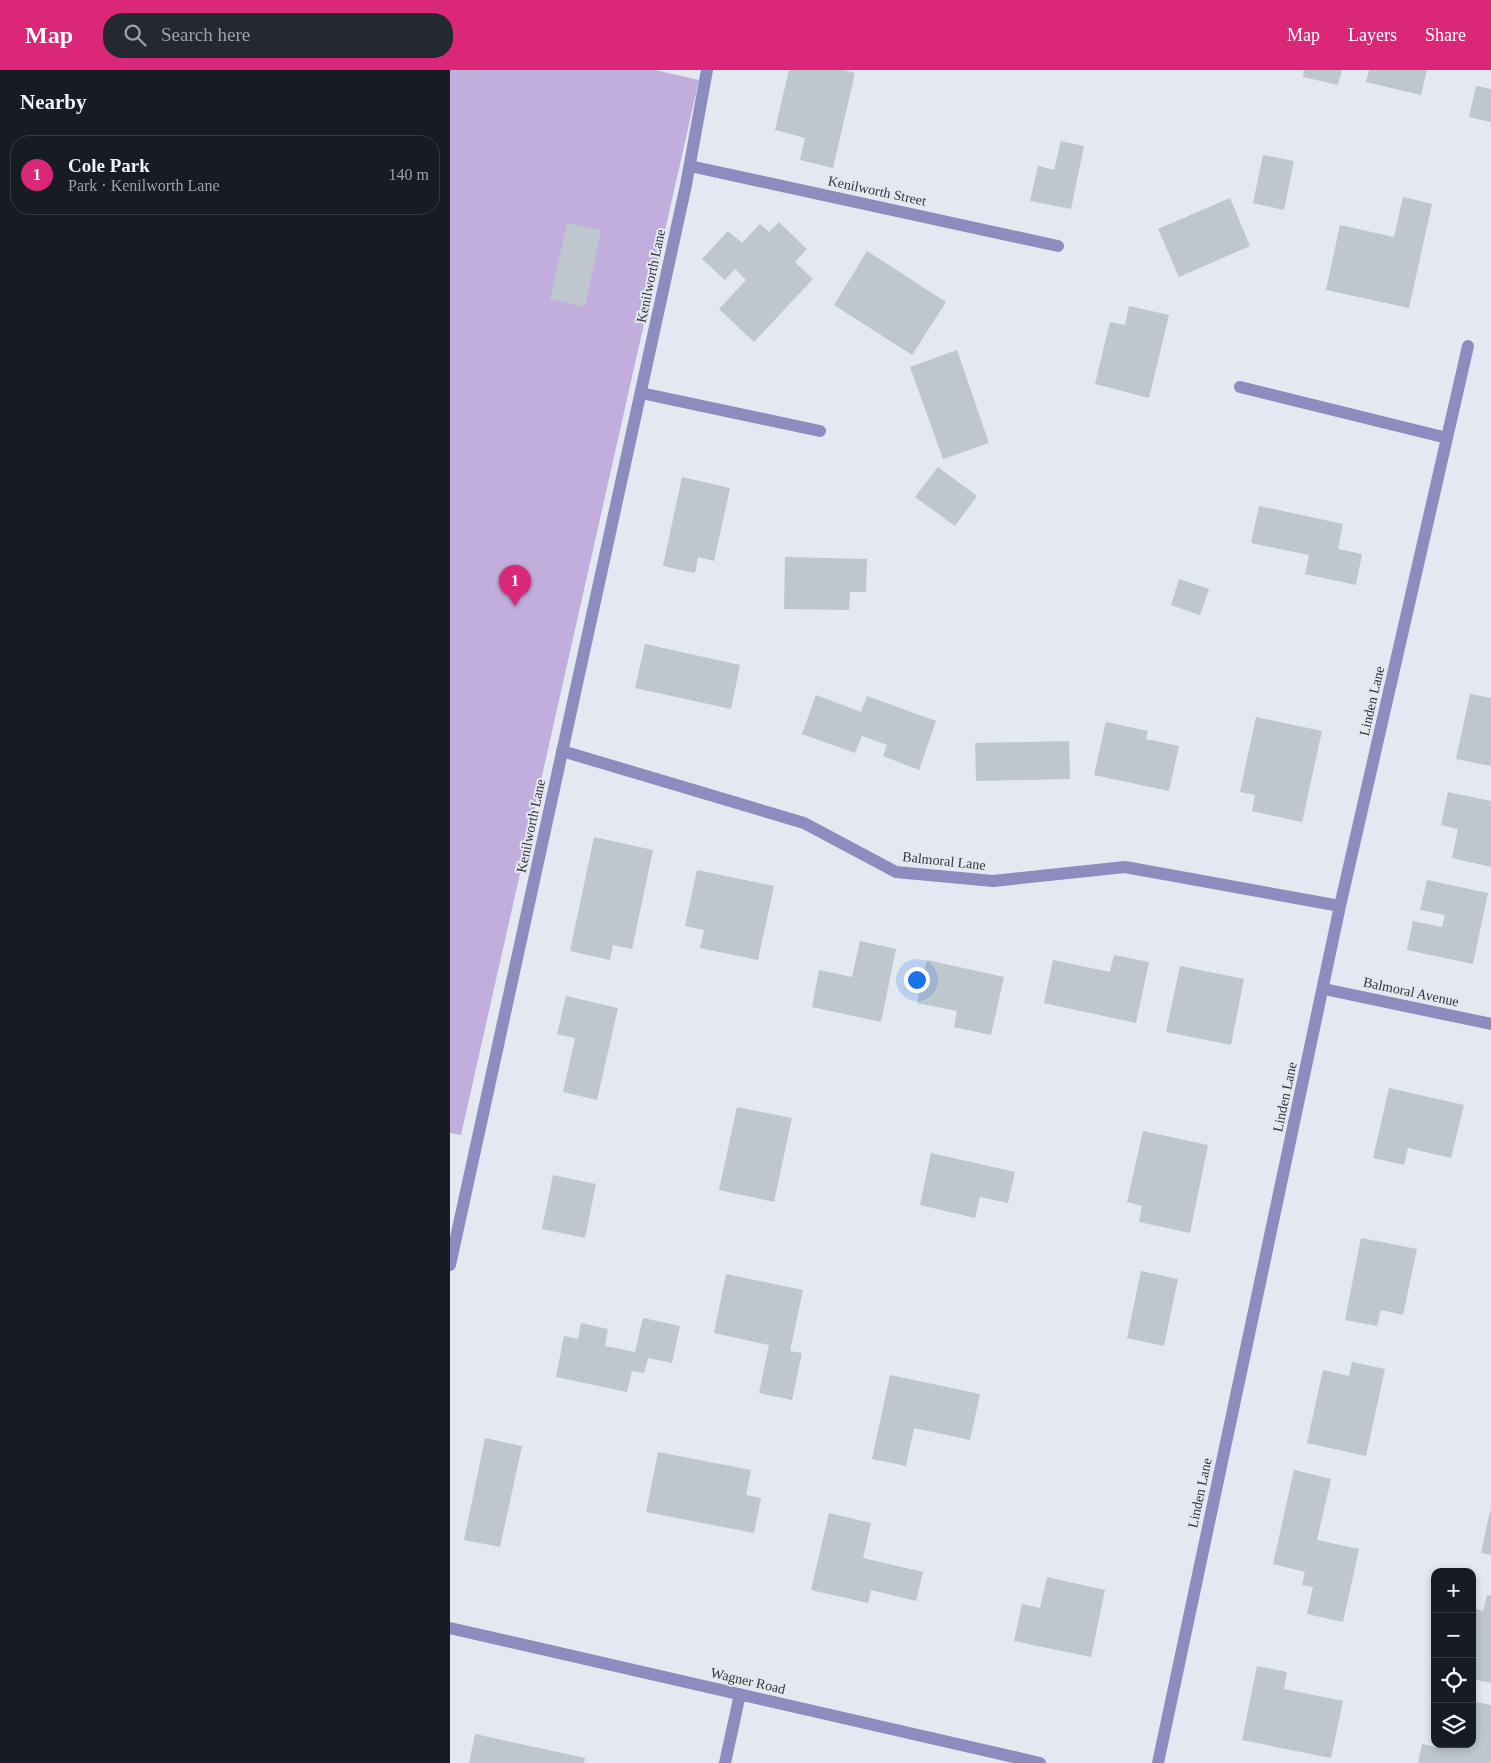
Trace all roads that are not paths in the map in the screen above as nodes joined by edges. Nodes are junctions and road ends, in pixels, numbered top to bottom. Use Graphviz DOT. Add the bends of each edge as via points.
graph roads {
  1 [pos="707,70"];
  2 [pos="690,166"];
  3 [pos="1058,246"];
  4 [pos="1468,346"];
  5 [pos="1240,387"];
  6 [pos="641,393"];
  7 [pos="820,431"];
  8 [pos="1448,438"];
  9 [pos="562,752"];
  10 [pos="1340,906"];
  11 [pos="1324,989"];
  12 [pos="1491,1024"];
  13 [pos="450,1265"];
  14 [pos="450,1628"];
  15 [pos="740,1694"];
  16 [pos="725,1763"];
  17 [pos="1040,1763"];
  18 [pos="1158,1763"];
  1 -- 2 [label="street, Kenilworth Lane"];
  2 -- 3 [label="street, Kenilworth Street"];
  2 -- 6 [label="street, Kenilworth Lane"];
  4 -- 8 [label="street, Linden Lane"];
  5 -- 8 [label="street"];
  6 -- 7 [label="street"];
  6 -- 9 [label="street, Kenilworth Lane"];
  8 -- 10 [label="street, Linden Lane"];
  9 -- 10 [label="street, Balmoral Lane" via="804,823 896,872 993,882 1124,867"];
  9 -- 13 [label="street, Kenilworth Lane"];
  10 -- 11 [label="street, Linden Lane"];
  11 -- 12 [label="street, Balmoral Avenue"];
  11 -- 18 [label="street, Linden Lane"];
  14 -- 15 [label="street, Wagner Road"];
  15 -- 16 [label="street"];
  15 -- 17 [label="street, Wagner Road"];
}
